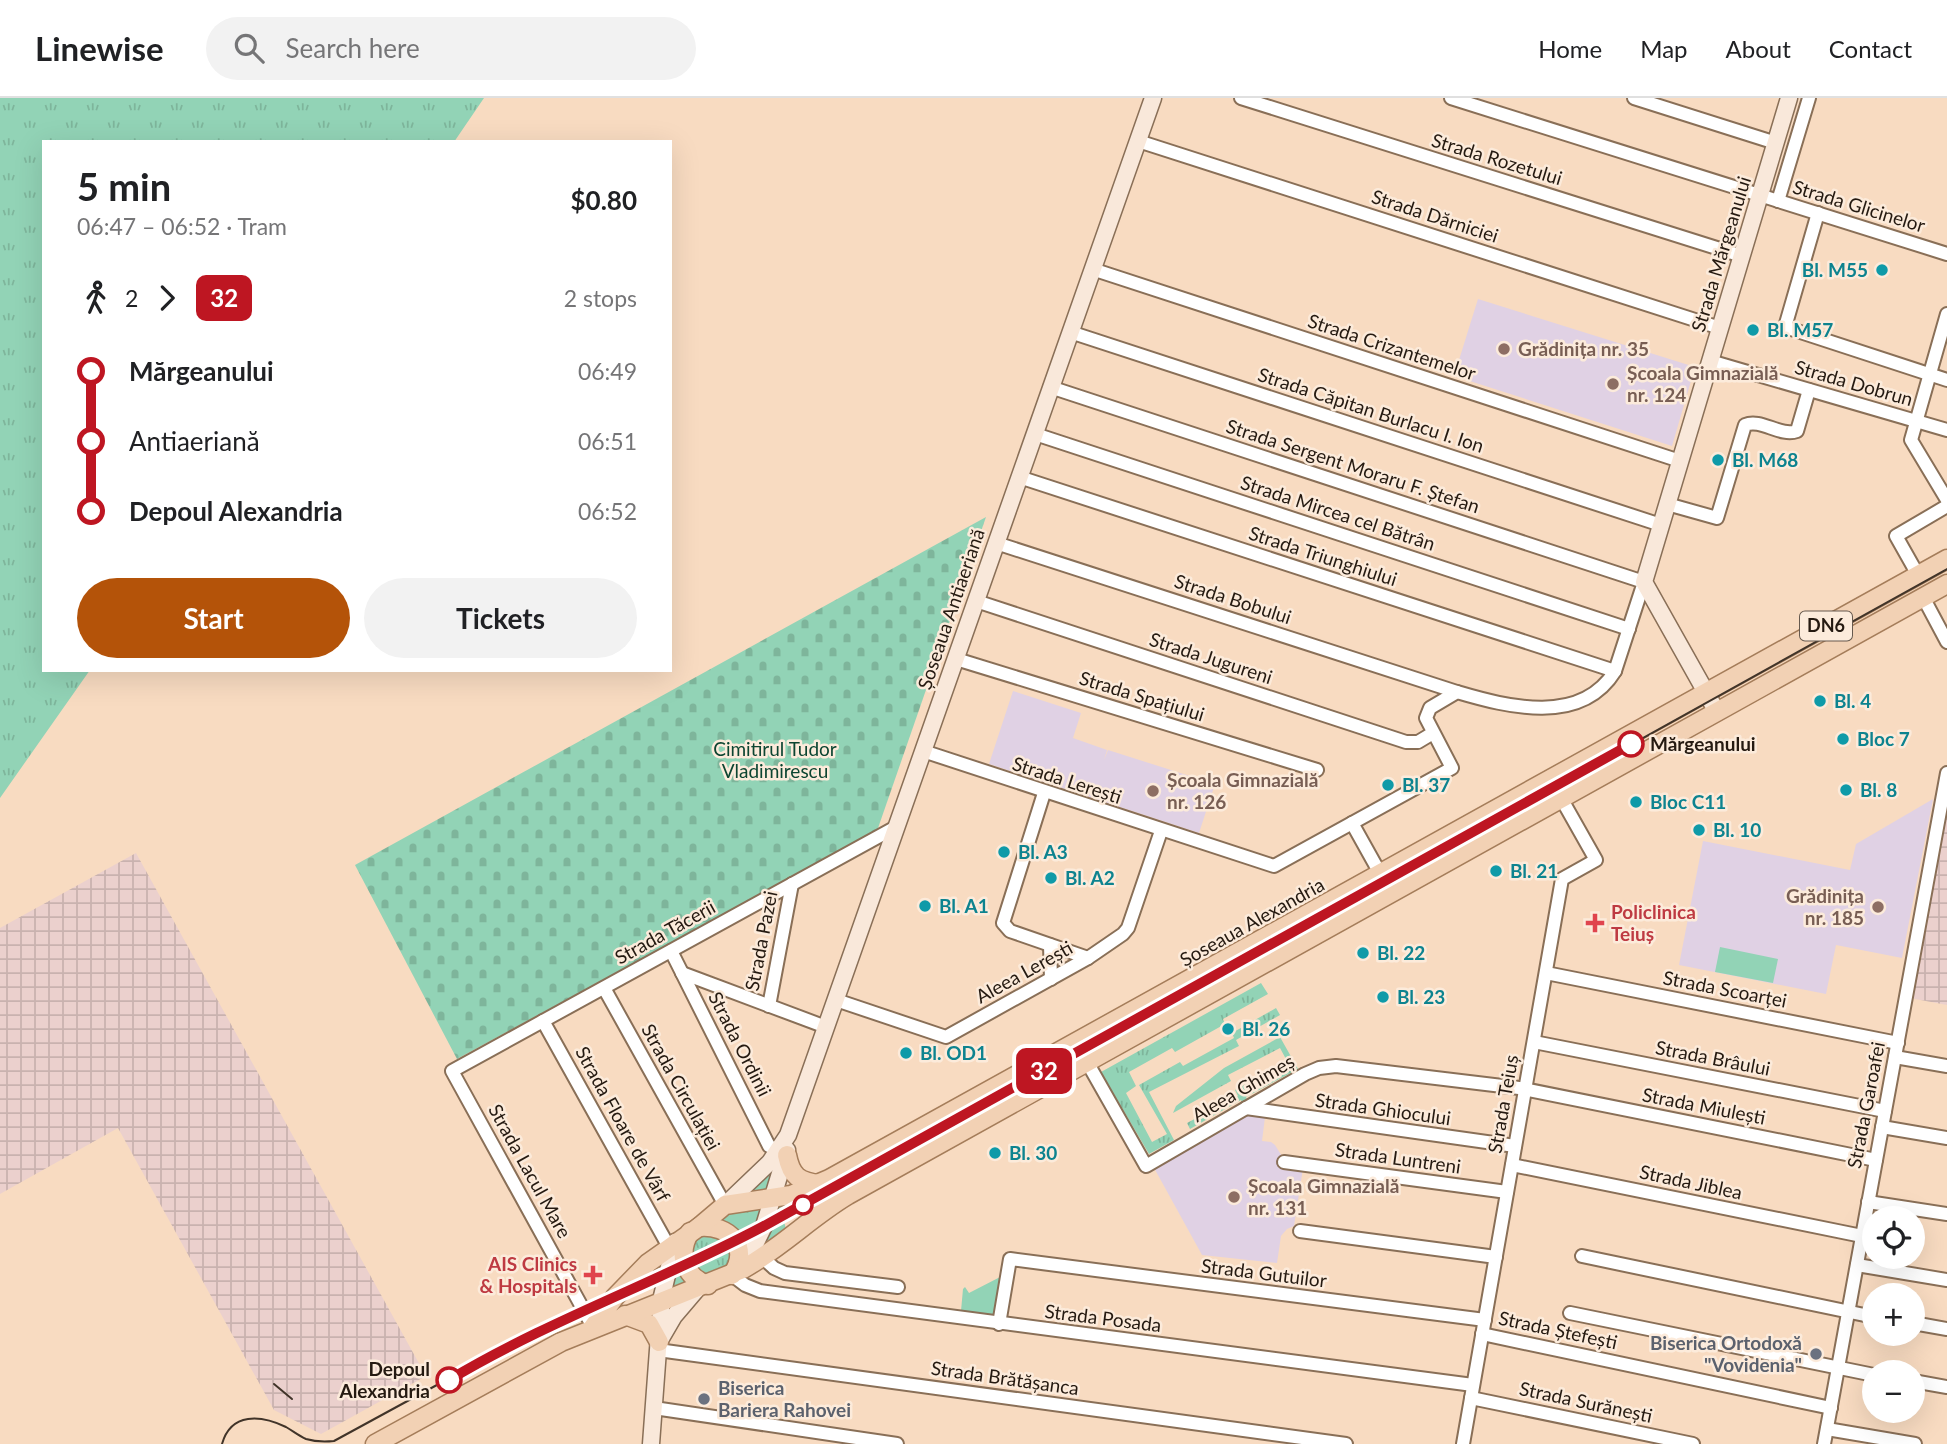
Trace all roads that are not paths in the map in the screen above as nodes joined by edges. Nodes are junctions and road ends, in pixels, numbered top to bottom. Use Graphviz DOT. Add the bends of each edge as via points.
graph roads {
  1 [pos="1153,98"];
  2 [pos="1241,98"];
  3 [pos="1451,98"];
  4 [pos="1633,98"];
  5 [pos="1789,98"];
  6 [pos="1809,98"];
  7 [pos="1138,141"];
  8 [pos="1776,143"];
  9 [pos="1760,196"];
  10 [pos="1778,201"];
  11 [pos="1818,213"];
  12 [pos="1947,254"];
  13 [pos="1742,256"];
  14 [pos="1092,270"];
  15 [pos="1947,314"];
  16 [pos="1720,328"];
  17 [pos="1070,332"];
  18 [pos="1710,361"];
  19 [pos="1929,374"];
  20 [pos="1947,380"];
  21 [pos="1051,387"];
  22 [pos="1809,390"];
  23 [pos="1916,420"];
  24 [pos="1947,430"];
  25 [pos="1035,433"];
  26 [pos="1681,461"];
  27 [pos="1019,477"];
  28 [pos="1947,500"];
  29 [pos="1667,505"];
  30 [pos="1947,506"];
  31 [pos="1661,525"];
  32 [pos="996,543"];
  33 [pos="1947,559"];
  34 [pos="1918,575"];
  35 [pos="1644,582"];
  36 [pos="1947,584"];
  37 [pos="1923,597"];
  38 [pos="976,601"];
  39 [pos="1629,629"];
  40 [pos="1947,642"];
  41 [pos="956,659"];
  42 [pos="1615,671"];
  43 [pos="1457,692"];
  44 [pos="1706,692"];
  45 [pos="1717,712"];
  46 [pos="1433,733"];
  47 [pos="923,751"];
  48 [pos="1317,770"];
  49 [pos="1947,773"];
  50 [pos="1044,793"];
  51 [pos="1561,798"];
  52 [pos="1352,823"];
  53 [pos="896,827"];
  54 [pos="1161,831"];
  55 [pos="1381,875"];
  56 [pos="792,884"];
  57 [pos="1050,945"];
  58 [pos="671,951"];
  59 [pos="1088,958"];
  60 [pos="682,973"];
  61 [pos="1546,973"];
  62 [pos="1051,979"];
  63 [pos="604,988"];
  64 [pos="836,1000"];
  65 [pos="769,1006"];
  66 [pos="543,1021"];
  67 [pos="826,1027"];
  68 [pos="1534,1042"];
  69 [pos="1898,1043"];
  70 [pos="1895,1056"];
  71 [pos="1087,1062"];
  72 [pos="1947,1066"];
  73 [pos="452,1071"];
  74 [pos="1526,1090"];
  75 [pos="1246,1108"];
  76 [pos="1885,1111"];
  77 [pos="1882,1127"];
  78 [pos="1947,1138"];
  79 [pos="1516,1146"];
  80 [pos="782,1153"];
  81 [pos="1876,1160"];
  82 [pos="1283,1161"];
  83 [pos="1512,1165"];
  84 [pos="820,1184"];
  85 [pos="1507,1192"];
  86 [pos="773,1198"];
  87 [pos="1868,1202"];
  88 [pos="725,1205"];
  89 [pos="1867,1206"];
  90 [pos="1947,1214"];
  91 [pos="1300,1231"];
  92 [pos="1862,1236"];
  93 [pos="683,1237"];
  94 [pos="1581,1256"];
  95 [pos="1496,1257"];
  96 [pos="763,1258"];
  97 [pos="1857,1265"];
  98 [pos="738,1272"];
  99 [pos="1947,1280"];
  100 [pos="703,1287"];
  101 [pos="898,1287"];
  102 [pos="661,1302"];
  103 [pos="1848,1311"];
  104 [pos="1570,1313"];
  105 [pos="1862,1314"];
  106 [pos="625,1315"];
  107 [pos="999,1324"];
  108 [pos="1925,1325"];
  109 [pos="593,1327"];
  110 [pos="1484,1327"];
  111 [pos="1947,1329"];
  112 [pos="659,1346"];
  113 [pos="1838,1368"];
  114 [pos="1862,1373"];
  115 [pos="1925,1383"];
  116 [pos="1473,1385"];
  117 [pos="1947,1387"];
  118 [pos="1471,1398"];
  119 [pos="654,1408"];
  120 [pos="1831,1408"];
  121 [pos="1827,1429"];
  122 [pos="376,1444"];
  123 [pos="651,1444"];
  124 [pos="897,1444"];
  125 [pos="1346,1444"];
  126 [pos="1463,1444"];
  127 [pos="1693,1444"];
  128 [pos="1824,1444"];
  129 [pos="1915,1444"];
  1 -- 7 [label="main road, Șoseaua Antiaeriană"];
  2 -- 13 [label="street, Strada Rozetului"];
  3 -- 9 [label="street, Strada Glicinelor"];
  4 -- 8 [label="street"];
  5 -- 8 [label="main road, Strada Mărgeanului"];
  6 -- 10 [label="street, Strada Mărgeanului"];
  7 -- 14 [label="main road, Șoseaua Antiaeriană"];
  7 -- 16 [label="street, Strada Dărniciei"];
  8 -- 9 [label="main road, Strada Mărgeanului"];
  9 -- 10 [label="street, Strada Glicinelor"];
  9 -- 13 [label="main road, Strada Mărgeanului"];
  10 -- 11 [label="street, Strada Glicinelor"];
  11 -- 12 [label="street, Strada Glicinelor"];
  11 -- 19 [label="street" via="1784,327"];
  13 -- 16 [label="main road, Strada Mărgeanului"];
  14 -- 17 [label="main road, Șoseaua Antiaeriană"];
  14 -- 26 [label="street, Strada Crizantemelor"];
  15 -- 19 [label="street"];
  16 -- 18 [label="main road, Strada Mărgeanului"];
  17 -- 21 [label="main road, Șoseaua Antiaeriană"];
  17 -- 31 [label="street, Strada Căpitan Burlacu I. Ion"];
  18 -- 22 [label="street, Strada Dobrun"];
  18 -- 26 [label="main road, Strada Mărgeanului"];
  19 -- 20 [label="street"];
  19 -- 23 [label="street"];
  21 -- 25 [label="main road, Șoseaua Antiaeriană"];
  21 -- 35 [label="street, Strada Sergent Moraru F. Ștefan"];
  22 -- 23 [label="street, Strada Dobrun"];
  22 -- 29 [label="street" via="1794,433 1752,422 1745,425 1717,518"];
  23 -- 24 [label="street, Strada Dobrun"];
  23 -- 28 [label="street" via="1914,446"];
  25 -- 27 [label="main road, Șoseaua Antiaeriană"];
  25 -- 39 [label="street, Strada Mircea cel Bătrân"];
  26 -- 29 [label="main road, Strada Mărgeanului"];
  27 -- 32 [label="main road, Șoseaua Antiaeriană"];
  27 -- 42 [label="street, Strada Triunghiului"];
  29 -- 31 [label="main road, Strada Mărgeanului"];
  30 -- 34 [label="street" via="1896,536"];
  31 -- 35 [label="main road, Strada Mărgeanului"];
  32 -- 38 [label="main road, Șoseaua Antiaeriană"];
  32 -- 43 [label="street, Strada Bobului"];
  33 -- 34 [label="main road, Șoseaua Alexandria / DN6"];
  34 -- 44 [label="main road, Șoseaua Alexandria / DN6"];
  35 -- 39 [label="street, Strada Mărgeanului"];
  35 -- 44 [label="main road"];
  36 -- 37 [label="main road, DN6"];
  37 -- 40 [label="street"];
  37 -- 45 [label="main road, DN6"];
  38 -- 41 [label="main road, Șoseaua Antiaeriană"];
  38 -- 46 [label="street, Strada Jugureni" via="1406,742 1418,742"];
  39 -- 42 [label="street, Strada Mărgeanului"];
  41 -- 47 [label="main road, Șoseaua Antiaeriană"];
  41 -- 48 [label="street, Strada Spațiului"];
  42 -- 43 [label="street" via="1586,698 1550,708 1510,706"];
  43 -- 46 [label="street" via="1426,712"];
  44 -- 45 [label="main road"];
  44 -- 55 [label="main road, Șoseaua Alexandria / DN6"];
  45 -- 51 [label="main road, DN6"];
  46 -- 52 [label="street, Strada Lerești" via="1452,768"];
  47 -- 50 [label="street, Strada Lerești"];
  47 -- 53 [label="main road, Șoseaua Antiaeriană"];
  49 -- 69 [label="street, Strada Garoafei"];
  50 -- 54 [label="street, Strada Lerești"];
  50 -- 57 [label="street" via="1003,919 1010,931"];
  51 -- 61 [label="street, Strada Teiuș" via="1596,860 1562,879"];
  51 -- 71 [label="main road, DN6"];
  52 -- 54 [label="street, Strada Lerești" via="1274,866"];
  52 -- 55 [label="street"];
  53 -- 56 [label="street, Strada Tăcerii"];
  53 -- 64 [label="main road, Șoseaua Antiaeriană"];
  54 -- 59 [label="street, Aleea Lerești" via="1128,928"];
  55 -- 84 [label="main road, Șoseaua Alexandria / DN6"];
  56 -- 58 [label="street, Strada Tăcerii"];
  56 -- 65 [label="street, Strada Pazei"];
  57 -- 59 [label="street"];
  57 -- 62 [label="street"];
  58 -- 60 [label="street, Strada Ordinii"];
  58 -- 63 [label="street, Strada Tăcerii"];
  59 -- 62 [label="street, Aleea Lerești"];
  60 -- 65 [label="street"];
  60 -- 80 [label="street, Strada Ordinii" via="769,1146"];
  61 -- 68 [label="street, Strada Teiuș"];
  61 -- 69 [label="street, Strada Scoarței"];
  62 -- 64 [label="street, Aleea Lerești" via="946,1037"];
  63 -- 66 [label="street, Strada Tăcerii"];
  63 -- 88 [label="street, Strada Circulației"];
  64 -- 67 [label="main road, Șoseaua Antiaeriană"];
  65 -- 67 [label="street"];
  66 -- 73 [label="street, Strada Tăcerii"];
  66 -- 93 [label="street, Strada Floare de Vârf"];
  67 -- 80 [label="main road, Șoseaua Antiaeriană"];
  68 -- 74 [label="street, Strada Teiuș"];
  68 -- 76 [label="street, Strada Brâului"];
  69 -- 70 [label="street, Strada Garoafei"];
  70 -- 72 [label="street"];
  70 -- 76 [label="street, Strada Garoafei"];
  71 -- 75 [label="street, Aleea Ghimeș" via="1146,1166"];
  71 -- 96 [label="main road, DN6" via="837,1202"];
  73 -- 109 [label="street, Strada Lacul Mare"];
  74 -- 75 [label="street, Aleea Ghimeș" via="1328,1066"];
  74 -- 79 [label="street, Strada Teiuș"];
  74 -- 81 [label="street, Strada Miulești"];
  75 -- 79 [label="street, Strada Ghiocului"];
  76 -- 77 [label="street, Strada Garoafei"];
  77 -- 78 [label="street"];
  77 -- 81 [label="street, Strada Garoafei"];
  79 -- 83 [label="street, Strada Teiuș"];
  80 -- 84 [label="main road" via="798,1179"];
  80 -- 86 [label="main road, Șoseaua Antiaeriană"];
  80 -- 88 [label="main road"];
  81 -- 87 [label="street, Strada Garoafei"];
  82 -- 85 [label="street, Strada Luntreni"];
  83 -- 85 [label="street, Strada Teiuș"];
  83 -- 92 [label="street, Strada Jiblea"];
  84 -- 86 [label="main road, Șoseaua Alexandria / DN6"];
  85 -- 95 [label="street, Strada Teiuș"];
  86 -- 88 [label="main road, Șoseaua Alexandria / DN6"];
  86 -- 98 [label="main road, Șoseaua Antiaeriană" via="758,1241"];
  87 -- 89 [label="street, Strada Garoafei"];
  87 -- 90 [label="street"];
  88 -- 93 [label="main road, DN6"];
  91 -- 95 [label="street"];
  92 -- 97 [label="street, Strada Garoafei"];
  93 -- 98 [label="main road" via="723,1229 733,1238 739,1254"];
  93 -- 100 [label="main road" via="684,1260"];
  93 -- 102 [label="main road" via="666,1275"];
  93 -- 109 [label="main road, DN6" via="627,1284"];
  94 -- 103 [label="street"];
  95 -- 110 [label="street, Strada Teiuș"];
  96 -- 98 [label="main road, DN6"];
  96 -- 101 [label="street" via="785,1273"];
  97 -- 99 [label="street"];
  97 -- 103 [label="street, Strada Garoafei"];
  98 -- 100 [label="main road, DN6"];
  98 -- 107 [label="street, Strada Posada" via="745,1285 760,1291"];
  100 -- 102 [label="main road, DN6"];
  100 -- 112 [label="main road" via="674,1316"];
  102 -- 106 [label="main road, DN6"];
  102 -- 112 [label="main road"];
  103 -- 105 [label="street"];
  103 -- 113 [label="street, Strada Garoafei"];
  104 -- 113 [label="street"];
  106 -- 109 [label="main road, DN6"];
  106 -- 112 [label="main road" via="649,1324"];
  107 -- 110 [label="street, Strada Gutuilor" via="1010,1259"];
  107 -- 116 [label="street, Strada Posada"];
  108 -- 111 [label="street"];
  109 -- 122 [label="main road, DN6"];
  110 -- 116 [label="street, Strada Teiuș"];
  110 -- 120 [label="street, Strada Ștefești"];
  112 -- 119 [label="main road"];
  112 -- 125 [label="street, Strada Brătășanca"];
  113 -- 114 [label="street"];
  113 -- 120 [label="street, Strada Garoafei"];
  115 -- 117 [label="street"];
  116 -- 118 [label="street, Strada Teiuș"];
  118 -- 126 [label="street, Strada Teiuș"];
  118 -- 127 [label="street, Strada Surănești"];
  119 -- 123 [label="main road"];
  119 -- 124 [label="street"];
  120 -- 121 [label="street, Strada Garoafei"];
  121 -- 128 [label="street, Strada Garoafei"];
  121 -- 129 [label="street"];
}
